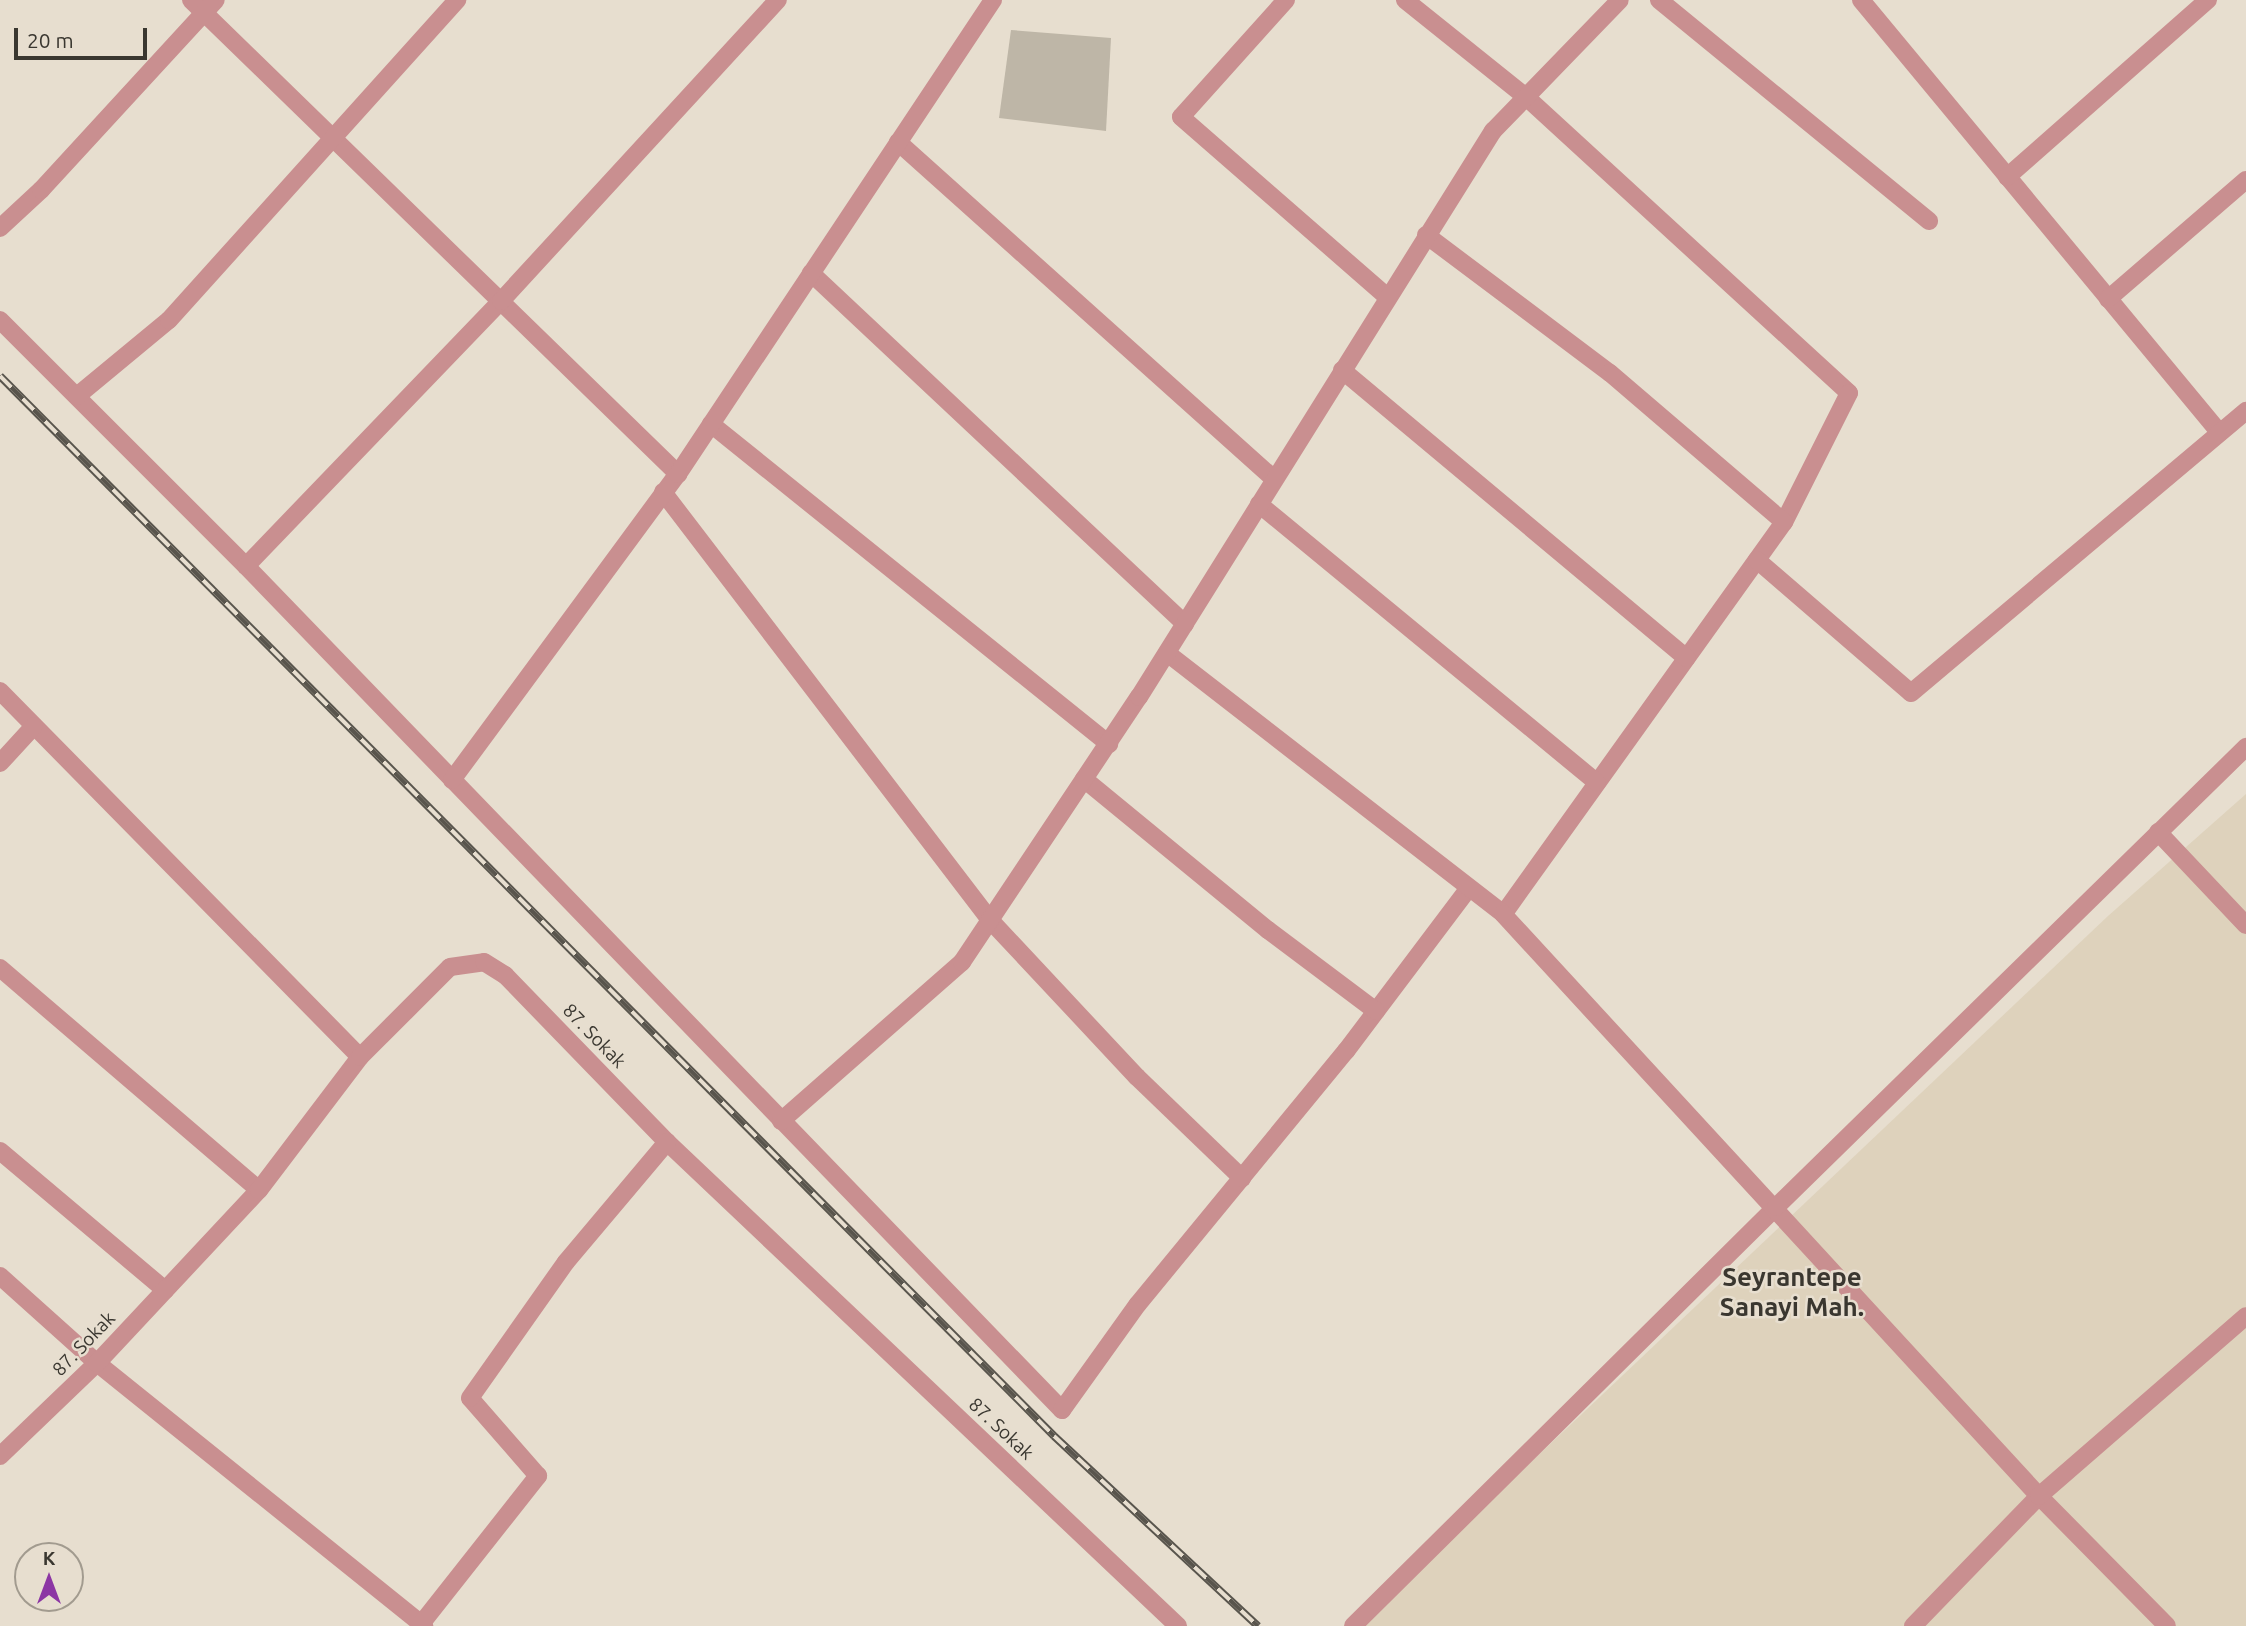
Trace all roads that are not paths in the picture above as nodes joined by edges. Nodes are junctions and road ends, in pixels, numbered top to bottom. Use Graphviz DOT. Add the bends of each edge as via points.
graph roads {
  1 [pos="191,0"];
  2 [pos="457,0"];
  3 [pos="778,0"];
  4 [pos="993,0"];
  5 [pos="1286,0"];
  6 [pos="1405,0"];
  7 [pos="1620,0"];
  8 [pos="1659,0"];
  9 [pos="1861,0"];
  10 [pos="2208,0"];
  11 [pos="210,7"];
  12 [pos="1526,97"];
  13 [pos="335,140"];
  14 [pos="898,142"];
  15 [pos="2007,177"];
  16 [pos="2246,180"];
  17 [pos="1929,221"];
  18 [pos="0,228"];
  19 [pos="1426,235"];
  20 [pos="811,273"];
  21 [pos="1387,298"];
  22 [pos="2108,299"];
  23 [pos="501,301"];
  24 [pos="0,320"];
  25 [pos="1342,370"];
  26 [pos="77,396"];
  27 [pos="2246,411"];
  28 [pos="711,424"];
  29 [pos="2220,433"];
  30 [pos="678,474"];
  31 [pos="1274,479"];
  32 [pos="663,492"];
  33 [pos="1259,504"];
  34 [pos="1784,522"];
  35 [pos="1757,560"];
  36 [pos="246,566"];
  37 [pos="1185,624"];
  38 [pos="1167,653"];
  39 [pos="1687,658"];
  40 [pos="0,691"];
  41 [pos="34,726"];
  42 [pos="1109,744"];
  43 [pos="2246,747"];
  44 [pos="0,763"];
  45 [pos="1084,779"];
  46 [pos="452,780"];
  47 [pos="1597,783"];
  48 [pos="2158,832"];
  49 [pos="1469,888"];
  50 [pos="1503,914"];
  51 [pos="990,920"];
  52 [pos="2246,925"];
  53 [pos="0,968"];
  54 [pos="1376,1011"];
  55 [pos="360,1057"];
  56 [pos="781,1121"];
  57 [pos="667,1142"];
  58 [pos="0,1151"];
  59 [pos="1242,1178"];
  60 [pos="259,1190"];
  61 [pos="1776,1207"];
  62 [pos="0,1276"];
  63 [pos="165,1290"];
  64 [pos="2246,1316"];
  65 [pos="96,1363"];
  66 [pos="0,1456"];
  67 [pos="2039,1496"];
  68 [pos="422,1625"];
  69 [pos="1178,1626"];
  70 [pos="1353,1626"];
  71 [pos="1913,1626"];
  72 [pos="2167,1626"];
  1 -- 11 [label="street"];
  2 -- 13 [label="street"];
  3 -- 23 [label="street"];
  4 -- 14 [label="street"];
  5 -- 21 [label="street" via="1181,117"];
  6 -- 12 [label="street"];
  7 -- 12 [label="street"];
  8 -- 17 [label="street"];
  9 -- 15 [label="street"];
  10 -- 15 [label="street"];
  11 -- 13 [label="street"];
  11 -- 18 [label="street" via="41,190"];
  12 -- 19 [label="street" via="1493,131"];
  12 -- 34 [label="street" via="1849,393"];
  13 -- 23 [label="street"];
  13 -- 26 [label="street" via="169,320"];
  14 -- 20 [label="street"];
  14 -- 31 [label="street"];
  15 -- 22 [label="street"];
  16 -- 22 [label="street"];
  19 -- 21 [label="street"];
  19 -- 34 [label="street" via="1610,373"];
  20 -- 28 [label="street"];
  20 -- 37 [label="street"];
  21 -- 25 [label="street"];
  22 -- 29 [label="street"];
  23 -- 30 [label="street"];
  23 -- 36 [label="street"];
  24 -- 26 [label="street"];
  25 -- 31 [label="street"];
  25 -- 39 [label="street"];
  26 -- 36 [label="street"];
  27 -- 29 [label="street"];
  28 -- 30 [label="street"];
  28 -- 42 [label="street"];
  29 -- 35 [label="street" via="1911,693"];
  30 -- 32 [label="street"];
  31 -- 33 [label="street"];
  32 -- 46 [label="street"];
  32 -- 51 [label="street"];
  33 -- 37 [label="street"];
  33 -- 47 [label="street"];
  34 -- 35 [label="street"];
  35 -- 39 [label="street"];
  36 -- 46 [label="street"];
  37 -- 38 [label="street"];
  38 -- 42 [label="street"];
  38 -- 49 [label="street"];
  39 -- 47 [label="street"];
  40 -- 41 [label="street"];
  41 -- 44 [label="street"];
  41 -- 55 [label="street"];
  42 -- 45 [label="street"];
  43 -- 48 [label="street"];
  45 -- 51 [label="street"];
  45 -- 54 [label="street" via="1268,930"];
  46 -- 56 [label="street"];
  47 -- 50 [label="street"];
  48 -- 52 [label="street"];
  48 -- 61 [label="street"];
  49 -- 50 [label="street"];
  49 -- 54 [label="street"];
  50 -- 61 [label="street"];
  51 -- 56 [label="street" via="962,962"];
  51 -- 59 [label="street" via="1137,1077"];
  53 -- 60 [label="street"];
  54 -- 59 [label="street"];
  55 -- 57 [label="street, 87. Sokak" via="450,967 484,962 505,975"];
  55 -- 60 [label="street, 87. Sokak"];
  56 -- 59 [label="street" via="1062,1410 1138,1304"];
  57 -- 68 [label="street" via="566,1262 470,1398 538,1476"];
  57 -- 69 [label="street, 87. Sokak"];
  58 -- 63 [label="street"];
  60 -- 63 [label="street, 87. Sokak"];
  61 -- 67 [label="street"];
  61 -- 70 [label="street"];
  62 -- 65 [label="street"];
  63 -- 65 [label="street, 87. Sokak"];
  64 -- 67 [label="street"];
  65 -- 66 [label="street, 87. Sokak"];
  65 -- 68 [label="street"];
  67 -- 71 [label="street"];
  67 -- 72 [label="street"];
}
